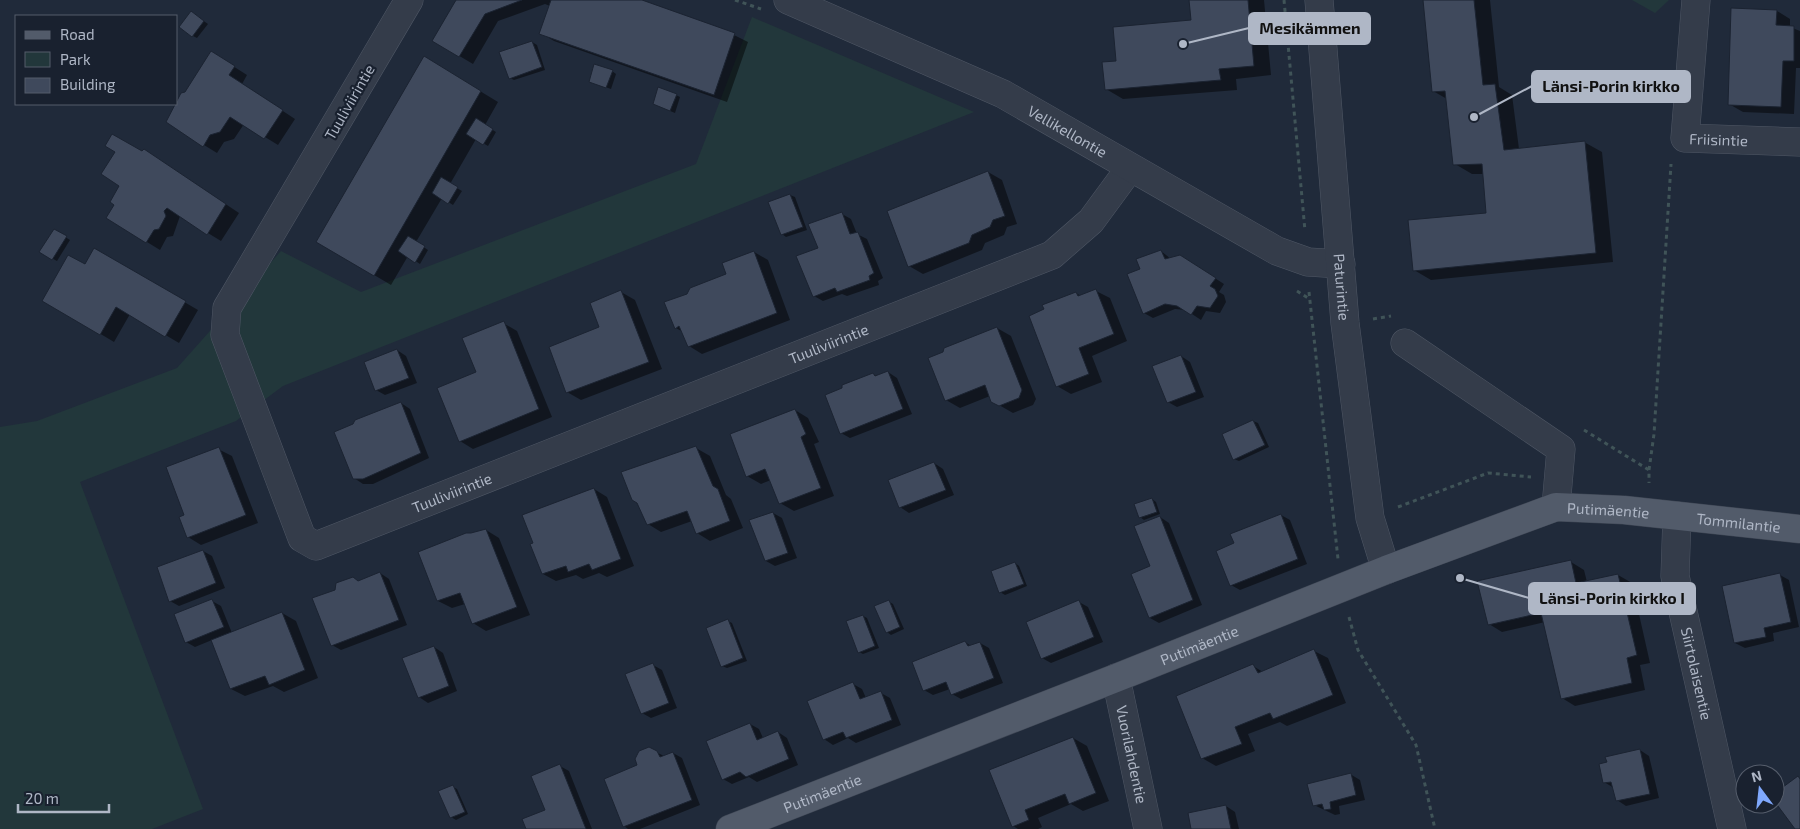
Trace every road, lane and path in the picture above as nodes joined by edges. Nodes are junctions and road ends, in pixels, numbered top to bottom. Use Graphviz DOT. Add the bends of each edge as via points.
graph roads {
  1 [pos="408,0"];
  2 [pos="788,0"];
  3 [pos="1319,0"];
  4 [pos="1695,0"];
  5 [pos="1685,138"];
  6 [pos="1800,142"];
  7 [pos="1130,168"];
  8 [pos="1341,264"];
  9 [pos="1405,342"];
  10 [pos="1649,470"];
  11 [pos="1556,507"];
  12 [pos="1676,516"];
  13 [pos="1333,524"];
  14 [pos="1800,530"];
  15 [pos="1386,570"];
  16 [pos="1342,588"];
  17 [pos="1116,678"];
  18 [pos="730,829"];
  19 [pos="1148,829"];
  20 [pos="1435,829"];
  21 [pos="1732,829"];
  1 -- 7 [label="street, Tuuliviirintie" via="227,308 224,335 302,538 316,546 1052,255 1091,221"];
  2 -- 7 [label="street, Vellikellontie" via="1003,94"];
  3 -- 8 [label="street, Paturintie"];
  4 -- 5 [label="street, Friisintie"];
  5 -- 6 [label="street, Friisintie"];
  5 -- 10 [label="path" via="1670,166 1654,434"];
  7 -- 8 [label="street, Vellikellontie" via="1277,251 1308,262"];
  8 -- 15 [label="street, Paturintie" via="1345,324 1370,518"];
  9 -- 11 [label="street" via="1561,449"];
  11 -- 12 [label="main road, Putimäentie"];
  11 -- 15 [label="main road, Putimäentie"];
  12 -- 14 [label="main road, Tommilantie"];
  12 -- 21 [label="street, Siirtolaisentie" via="1675,576"];
  13 -- 16 [label="path"];
  15 -- 16 [label="main road, Putimäentie"];
  16 -- 17 [label="main road, Putimäentie"];
  16 -- 20 [label="path" via="1358,650 1416,744"];
  17 -- 18 [label="main road, Putimäentie"];
  17 -- 19 [label="street, Vuorilahdentie"];
}
